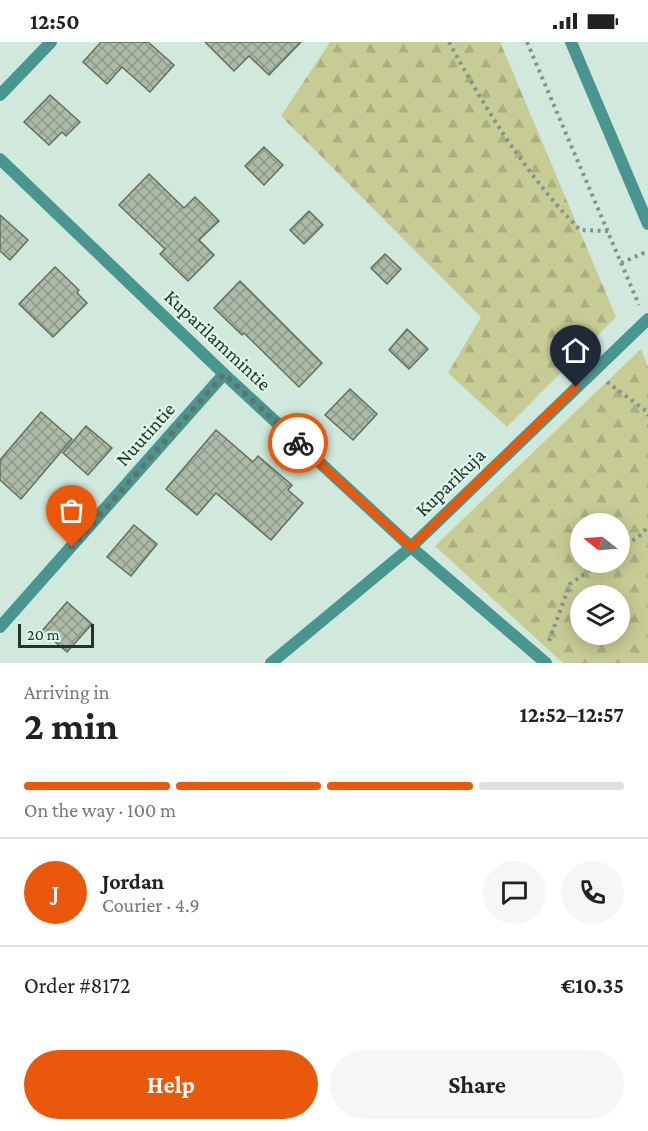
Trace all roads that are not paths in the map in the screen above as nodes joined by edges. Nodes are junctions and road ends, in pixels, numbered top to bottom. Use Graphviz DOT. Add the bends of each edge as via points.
graph roads {
  1 [pos="51,42"];
  2 [pos="571,42"];
  3 [pos="0,95"];
  4 [pos="0,159"];
  5 [pos="648,224"];
  6 [pos="647,320"];
  7 [pos="224,374"];
  8 [pos="411,547"];
  9 [pos="0,627"];
  10 [pos="543,660"];
  11 [pos="271,663"];
  1 -- 3 [label="street"];
  2 -- 5 [label="street"];
  4 -- 7 [label="street, Kuparilammintie"];
  6 -- 8 [label="street, Kuparikuja"];
  7 -- 8 [label="street, Kuparilammintie"];
  7 -- 9 [label="street, Nuutintie"];
  8 -- 10 [label="street, Kuparilammintie"];
  8 -- 11 [label="street, Kuparikuja"];
}
